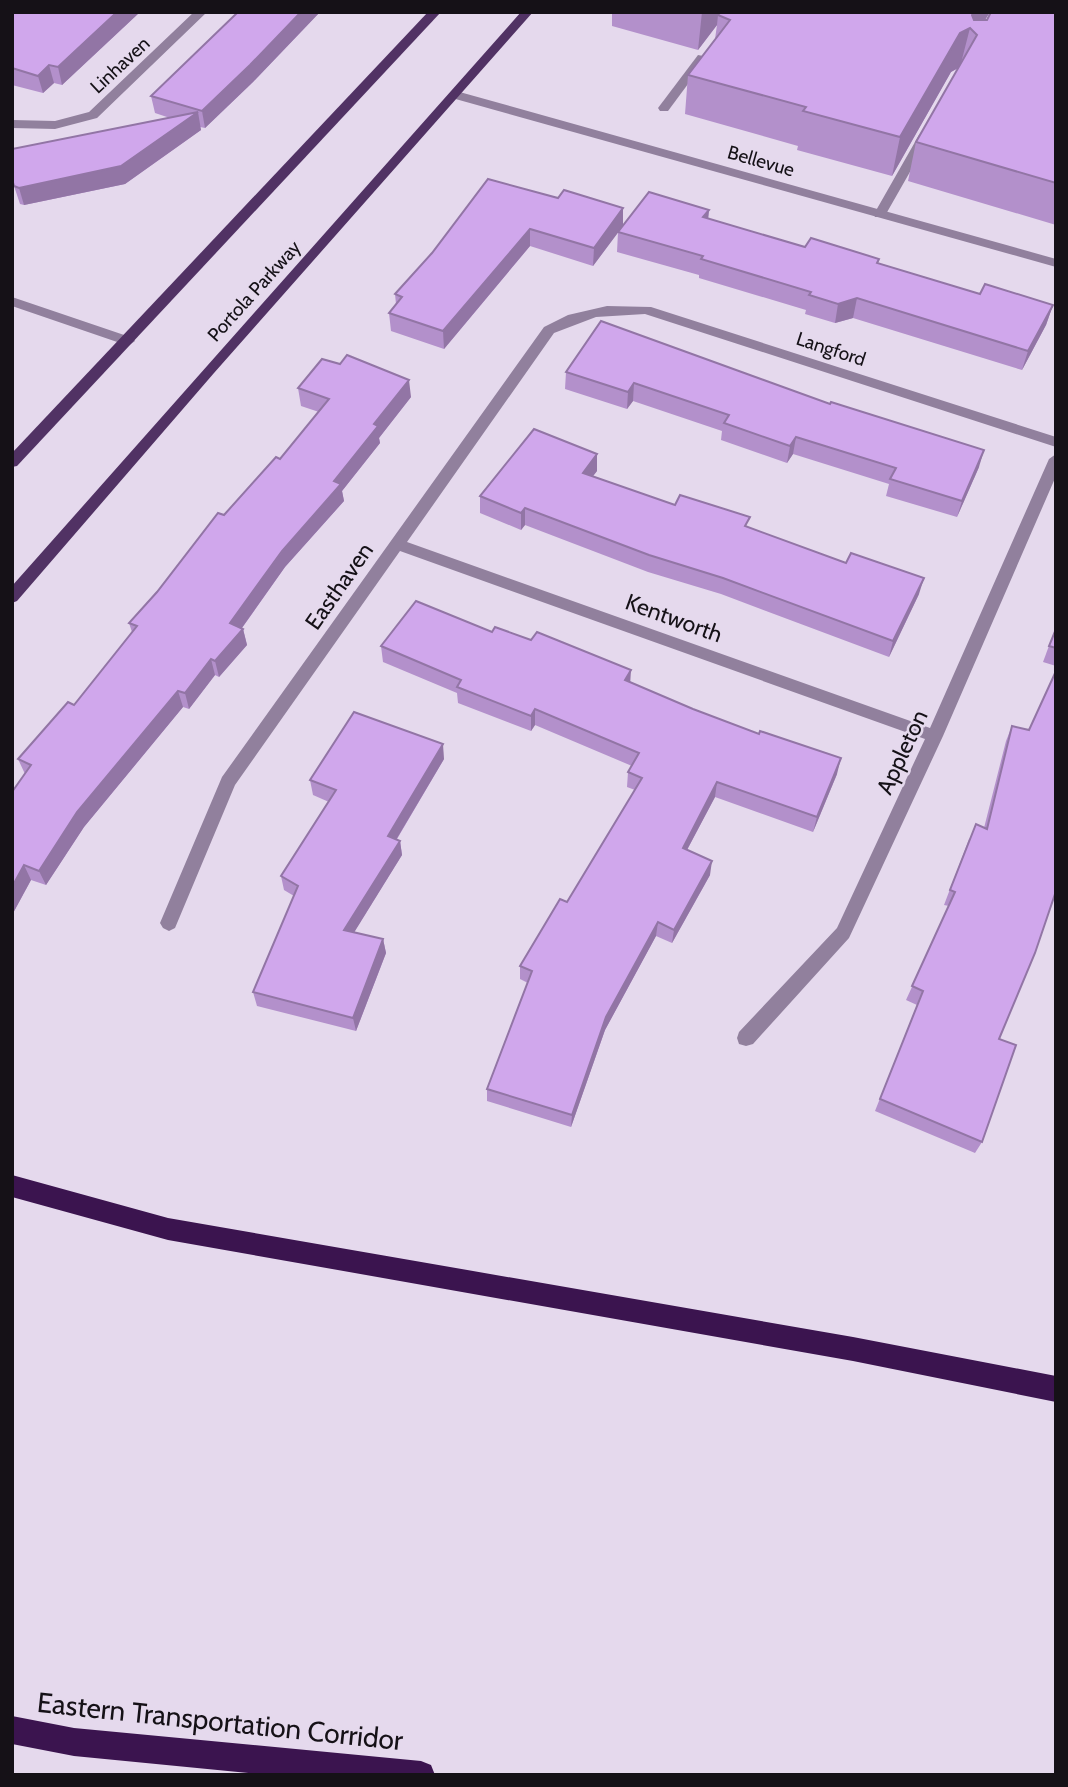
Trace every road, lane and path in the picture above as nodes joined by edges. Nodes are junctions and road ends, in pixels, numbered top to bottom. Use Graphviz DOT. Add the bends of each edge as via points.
graph roads {
  1 [pos="201,12"];
  2 [pos="435,12"];
  3 [pos="527,12"];
  4 [pos="712,44"];
  5 [pos="456,95"];
  6 [pos="664,108"];
  7 [pos="933,120"];
  8 [pos="12,124"];
  9 [pos="880,214"];
  10 [pos="1056,263"];
  11 [pos="12,302"];
  12 [pos="592,311"];
  13 [pos="128,341"];
  14 [pos="1056,442"];
  15 [pos="1056,459"];
  16 [pos="12,462"];
  17 [pos="397,544"];
  18 [pos="12,597"];
  19 [pos="935,736"];
  20 [pos="169,923"];
  21 [pos="746,1038"];
  22 [pos="12,1186"];
  23 [pos="1056,1389"];
  24 [pos="12,1730"];
  25 [pos="421,1775"];
  1 -- 8 [label="street, Linhaven" via="93,115 55,125"];
  2 -- 13 [label="main road"];
  3 -- 5 [label="main road, Portola Parkway"];
  4 -- 6 [label="street"];
  5 -- 9 [label="street, Bellevue"];
  5 -- 18 [label="main road, Portola Parkway"];
  7 -- 9 [label="street"];
  9 -- 10 [label="street, Bellevue"];
  11 -- 13 [label="street"];
  12 -- 14 [label="street, Langford" via="646,310"];
  12 -- 17 [label="street, Easthaven" via="549,330"];
  13 -- 16 [label="main road"];
  15 -- 19 [label="street, Appleton"];
  17 -- 19 [label="street, Kentworth"];
  17 -- 20 [label="street, Easthaven" via="228,782"];
  19 -- 21 [label="street, Appleton" via="843,933"];
  22 -- 23 [label="highway" via="168,1229"];
  24 -- 25 [label="highway, Eastern Transportation Corridor" via="74,1742"];
}
